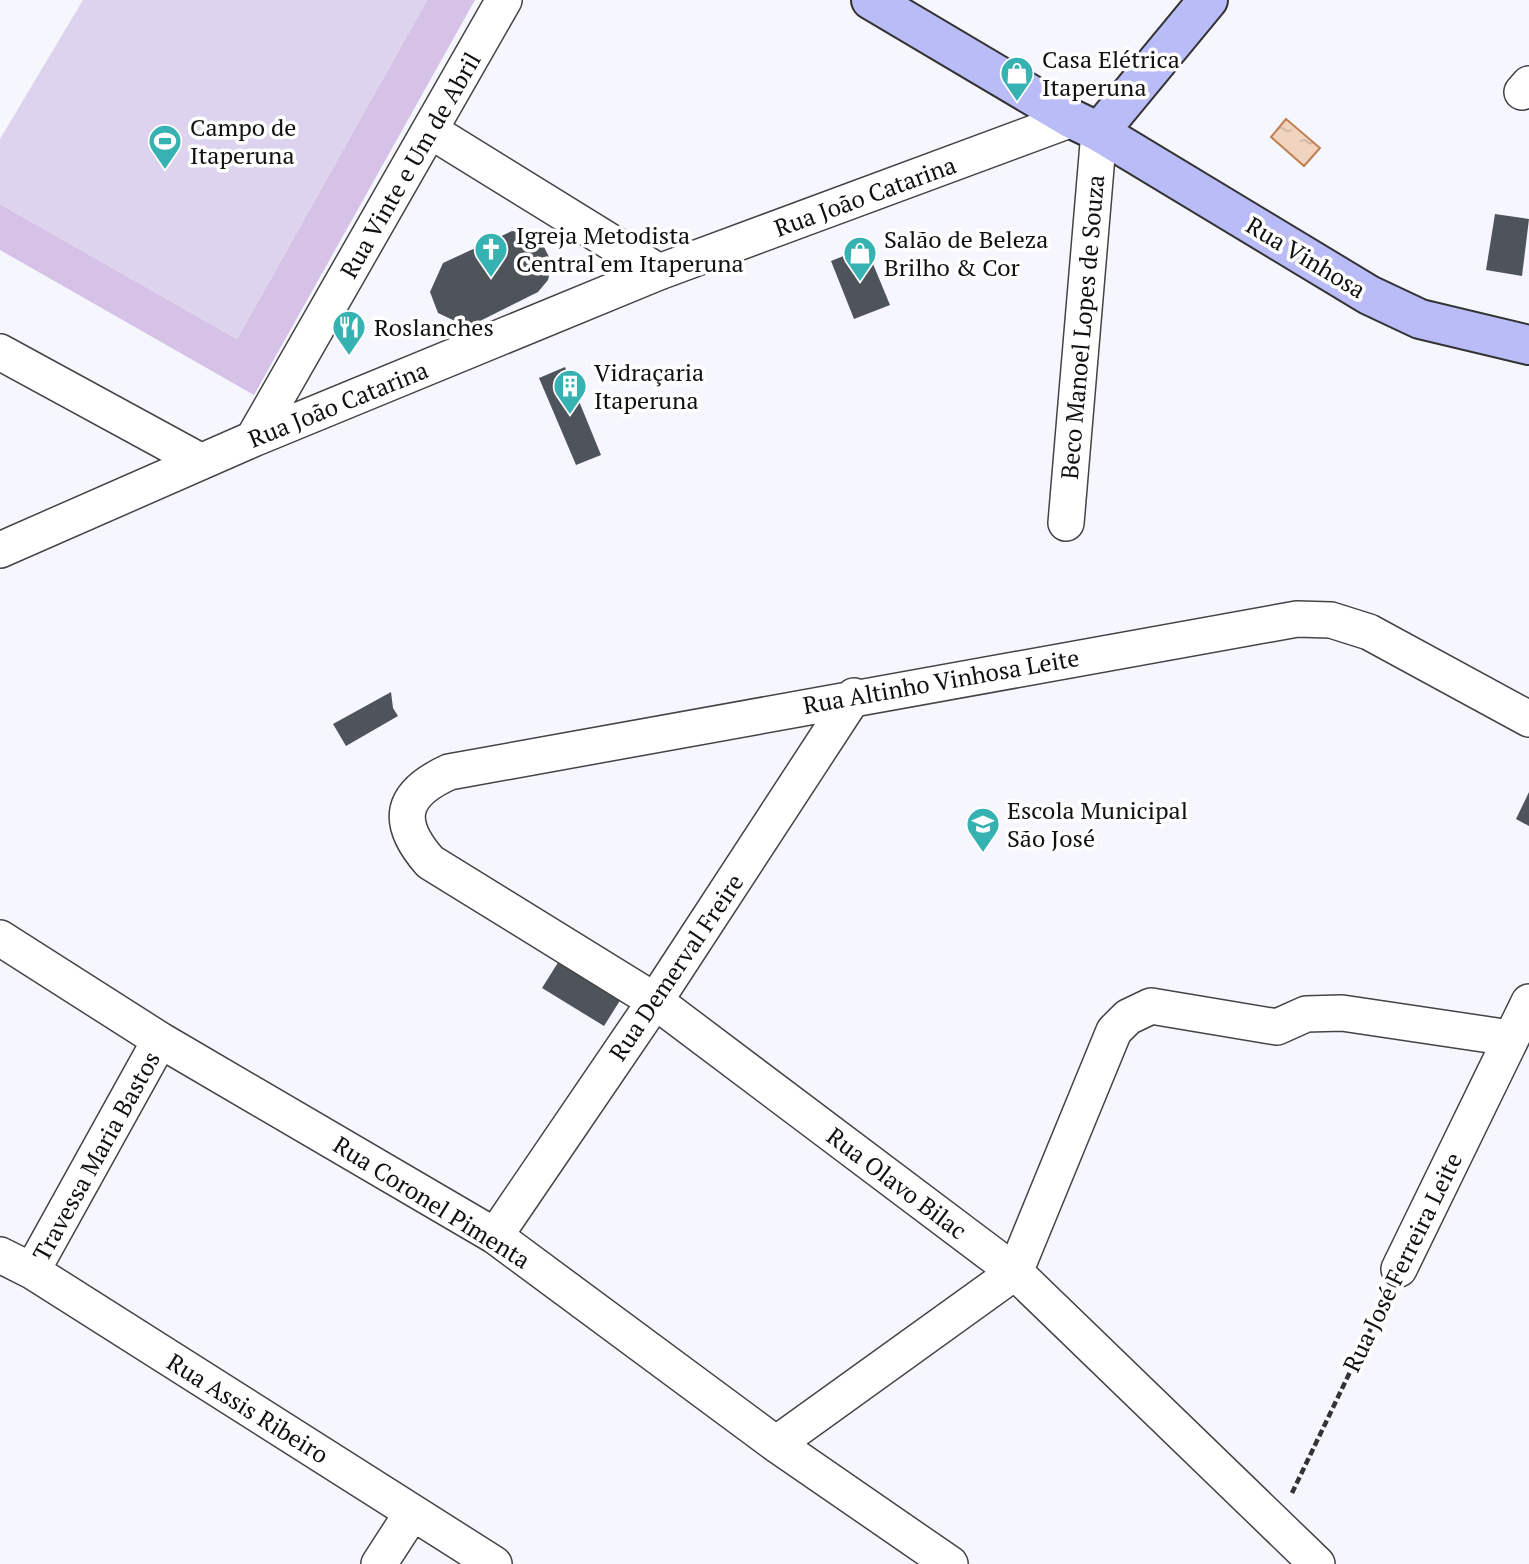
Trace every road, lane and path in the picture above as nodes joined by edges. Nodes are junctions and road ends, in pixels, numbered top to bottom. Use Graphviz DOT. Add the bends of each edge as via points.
graph roads {
  1 [pos="504,0"];
  2 [pos="872,0"];
  3 [pos="1208,0"];
  4 [pos="1085,126"];
  5 [pos="431,131"];
  6 [pos="659,272"];
  7 [pos="1529,345"];
  8 [pos="0,352"];
  9 [pos="253,439"];
  10 [pos="200,461"];
  11 [pos="1066,523"];
  12 [pos="0,550"];
  13 [pos="854,696"];
  14 [pos="1529,719"];
  15 [pos="430,862"];
  16 [pos="0,938"];
  17 [pos="656,1001"];
  18 [pos="1529,1002"];
  19 [pos="1510,1038"];
  20 [pos="160,1040"];
  21 [pos="495,1236"];
  22 [pos="0,1255"];
  23 [pos="1399,1269"];
  24 [pos="32,1271"];
  25 [pos="1015,1272"];
  26 [pos="776,1444"];
  27 [pos="412,1513"];
  28 [pos="1277,1523"];
  29 [pos="379,1564"];
  30 [pos="494,1564"];
  31 [pos="950,1564"];
  32 [pos="1317,1564"];
  1 -- 5 [label="street, Rua Vinte e Um de Abril"];
  2 -- 4 [label="main road, Rua Vinhosa"];
  3 -- 4 [label="main road"];
  4 -- 6 [label="street, Rua João Catarina"];
  4 -- 7 [label="main road, Rua Vinhosa" via="1369,295 1420,320"];
  4 -- 11 [label="street, Beco Manoel Lopes de Souza"];
  5 -- 6 [label="street"];
  5 -- 9 [label="street, Rua Vinte e Um de Abril"];
  6 -- 9 [label="street, Rua João Catarina"];
  8 -- 10 [label="street"];
  9 -- 10 [label="street, Rua João Catarina"];
  10 -- 12 [label="street, Rua João Catarina"];
  13 -- 14 [label="street, Rua Altinho Vinhosa Leite" via="1297,619 1331,620 1369,632"];
  13 -- 15 [label="street, Rua Altinho Vinhosa Leite" via="449,772 412,795 407,813 419,850"];
  13 -- 17 [label="street, Rua Demerval Freire"];
  15 -- 17 [label="street, Rua Olavo Bilac"];
  16 -- 20 [label="street, Rua Coronel Pimenta"];
  17 -- 21 [label="street, Rua Demerval Freire"];
  17 -- 25 [label="street, Rua Olavo Bilac"];
  18 -- 19 [label="street, Rua José Ferreira Leite"];
  19 -- 23 [label="street, Rua José Ferreira Leite"];
  19 -- 25 [label="street" via="1342,1013 1306,1014 1277,1027 1151,1006 1128,1017 1114,1031"];
  20 -- 21 [label="street, Rua Coronel Pimenta"];
  20 -- 24 [label="street, Travessa Maria Bastos"];
  21 -- 26 [label="street, Rua Coronel Pimenta"];
  22 -- 24 [label="street, Rua Assis Ribeiro"];
  23 -- 28 [label="path, Rua José Ferreira Leite"];
  24 -- 27 [label="street, Rua Assis Ribeiro"];
  25 -- 26 [label="street"];
  25 -- 28 [label="street, Rua Olavo Bilac"];
  26 -- 31 [label="street, Rua Coronel Pimenta"];
  27 -- 29 [label="street"];
  27 -- 30 [label="street, Rua Assis Ribeiro"];
  28 -- 32 [label="street, Rua Olavo Bilac"];
}
